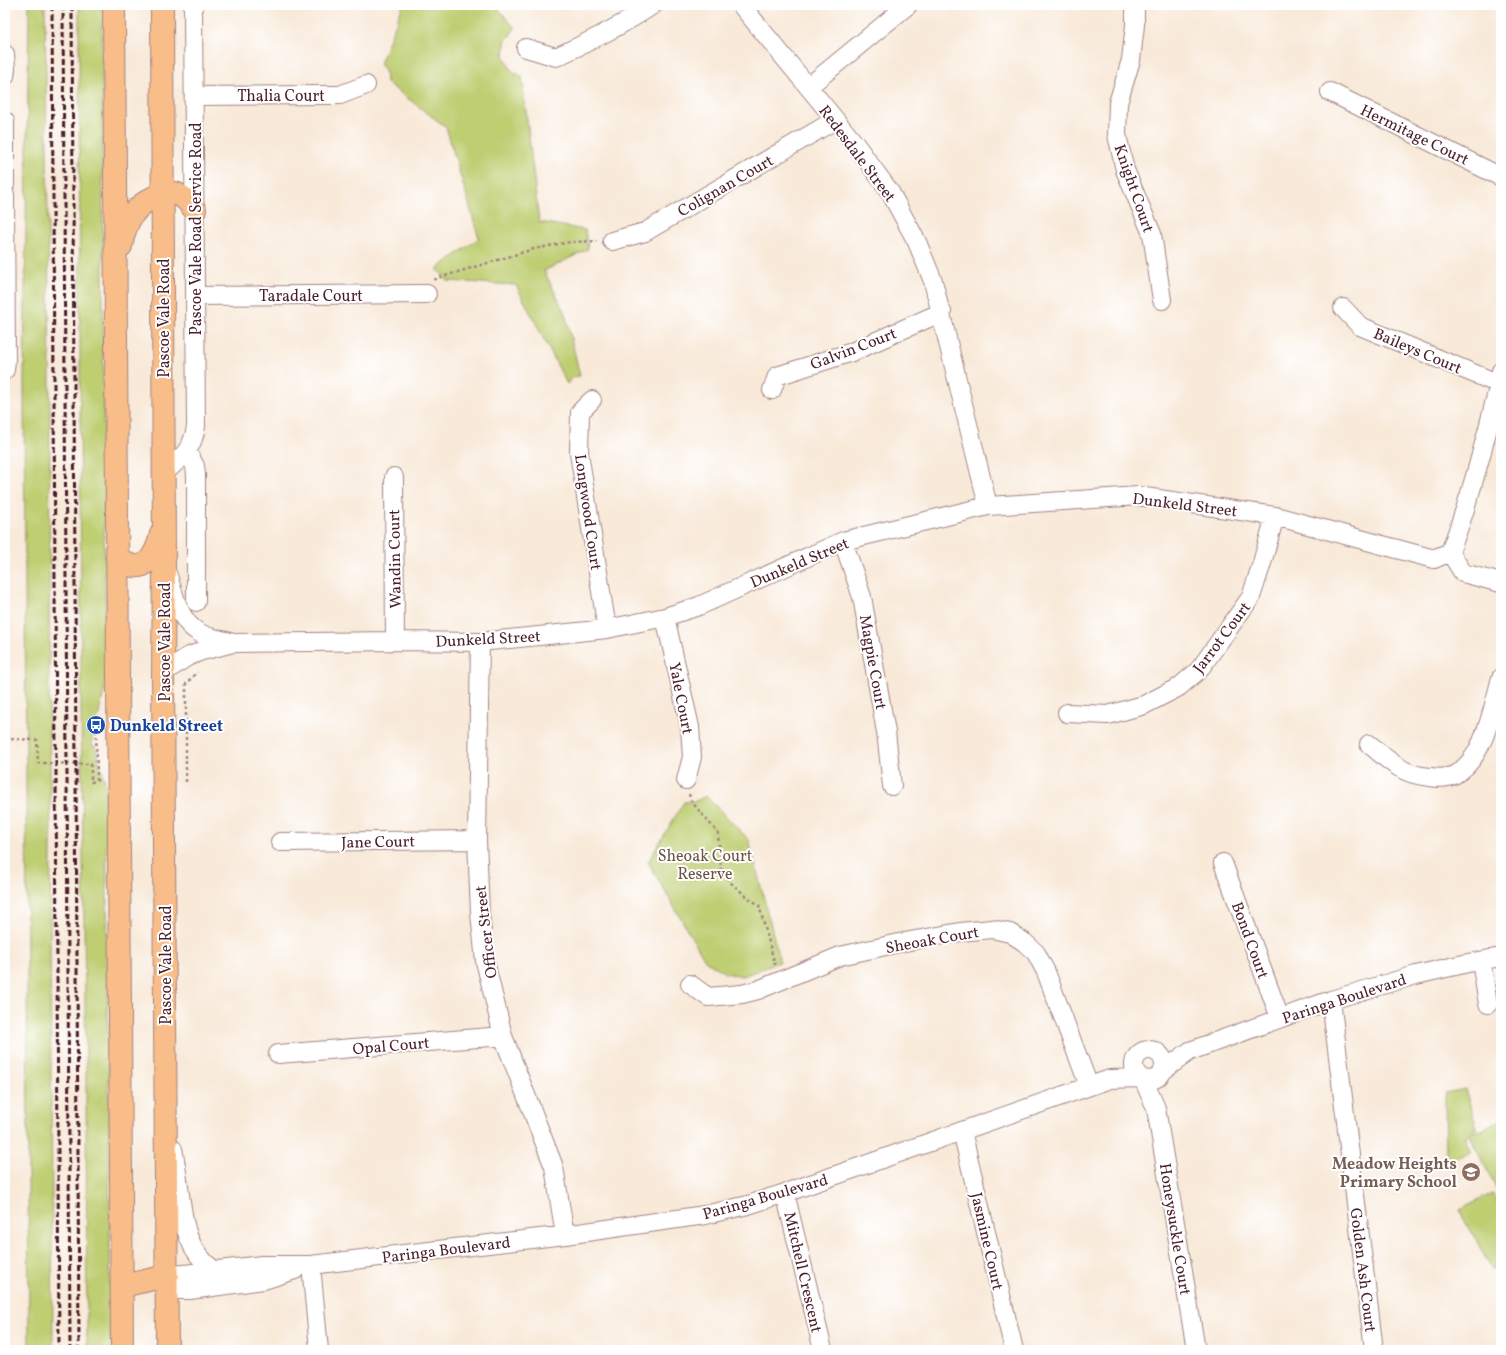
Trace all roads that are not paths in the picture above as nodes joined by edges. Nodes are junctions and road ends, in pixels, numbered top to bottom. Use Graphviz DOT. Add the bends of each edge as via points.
graph roads {
  1 [pos="114,5"];
  2 [pos="162,5"];
  3 [pos="193,5"];
  4 [pos="653,5"];
  5 [pos="741,5"];
  6 [pos="908,5"];
  7 [pos="1135,5"];
  8 [pos="526,48"];
  9 [pos="5,54"];
  10 [pos="5,76"];
  11 [pos="366,85"];
  12 [pos="808,87"];
  13 [pos="1330,92"];
  14 [pos="194,96"];
  15 [pos="835,120"];
  16 [pos="5,121"];
  17 [pos="1501,177"];
  18 [pos="5,184"];
  19 [pos="163,193"];
  20 [pos="5,194"];
  21 [pos="195,210"];
  22 [pos="612,240"];
  23 [pos="116,268"];
  24 [pos="419,294"];
  25 [pos="195,296"];
  26 [pos="1162,300"];
  27 [pos="1343,308"];
  28 [pos="942,312"];
  29 [pos="5,370"];
  30 [pos="1500,378"];
  31 [pos="772,390"];
  32 [pos="592,400"];
  33 [pos="187,452"];
  34 [pos="164,473"];
  35 [pos="394,477"];
  36 [pos="988,506"];
  37 [pos="1275,516"];
  38 [pos="164,519"];
  39 [pos="843,541"];
  40 [pos="1450,552"];
  41 [pos="117,557"];
  42 [pos="164,563"];
  43 [pos="1501,583"];
  44 [pos="196,602"];
  45 [pos="665,617"];
  46 [pos="607,629"];
  47 [pos="395,641"];
  48 [pos="480,642"];
  49 [pos="233,643"];
  50 [pos="163,673"];
  51 [pos="1501,678"];
  52 [pos="1066,713"];
  53 [pos="1368,744"];
  54 [pos="686,780"];
  55 [pos="892,786"];
  56 [pos="477,840"];
  57 [pos="280,842"];
  58 [pos="1222,859"];
  59 [pos="1501,957"];
  60 [pos="1481,961"];
  61 [pos="690,984"];
  62 [pos="1331,1000"];
  63 [pos="1488,1004"];
  64 [pos="1280,1018"];
  65 [pos="503,1036"];
  66 [pos="1190,1050"];
  67 [pos="1156,1051"];
  68 [pos="278,1054"];
  69 [pos="1135,1060"];
  70 [pos="1163,1072"];
  71 [pos="1141,1078"];
  72 [pos="1110,1079"];
  73 [pos="1089,1086"];
  74 [pos="1156,1108"];
  75 [pos="962,1131"];
  76 [pos="166,1141"];
  77 [pos="785,1193"];
  78 [pos="564,1235"];
  79 [pos="311,1265"];
  80 [pos="214,1270"];
  81 [pos="167,1283"];
  82 [pos="122,1286"];
  83 [pos="122,1350"];
  84 [pos="167,1350"];
  85 [pos="319,1350"];
  86 [pos="823,1350"];
  87 [pos="1014,1350"];
  88 [pos="1196,1350"];
  89 [pos="1374,1350"];
  1 -- 23 [label="main road"];
  2 -- 19 [label="main road, Pascoe Vale Road"];
  3 -- 14 [label="street, Pascoe Vale Road Service Road"];
  4 -- 8 [label="street" via="601,37 556,57"];
  5 -- 12 [label="street, Redesdale Street"];
  6 -- 12 [label="street"];
  7 -- 26 [label="street, Knight Court" via="1130,60 1118,103 1117,135 1125,170 1152,234"];
  9 -- 10 [label="street"];
  11 -- 14 [label="street, Thalia Court" via="329,95"];
  12 -- 15 [label="street, Redesdale Street"];
  13 -- 17 [label="street, Hermitage Court"];
  14 -- 21 [label="street, Pascoe Vale Road Service Road"];
  15 -- 22 [label="street, Colignan Court" via="645,232"];
  15 -- 28 [label="street, Redesdale Street" via="890,192 917,242"];
  16 -- 18 [label="street"];
  19 -- 21 [label="main road" via="172,192 180,195"];
  19 -- 23 [label="main road" via="146,201 130,217"];
  19 -- 34 [label="main road, Pascoe Vale Road"];
  20 -- 29 [label="street"];
  21 -- 25 [label="street, Pascoe Vale Road Service Road"];
  23 -- 41 [label="main road"];
  24 -- 25 [label="street, Taradale Court"];
  25 -- 33 [label="street, Pascoe Vale Road Service Road" via="196,426"];
  27 -- 30 [label="street, Baileys Court" via="1360,326"];
  28 -- 31 [label="street, Galvin Court" via="852,352 777,376"];
  28 -- 36 [label="street, Redesdale Street"];
  30 -- 40 [label="street" via="1479,465"];
  32 -- 46 [label="street, Longwood Court" via="580,412 579,453"];
  33 -- 34 [label="street, Pascoe Vale Road Service Road"];
  33 -- 44 [label="street" via="195,466 196,475"];
  34 -- 38 [label="main road, Pascoe Vale Road"];
  35 -- 47 [label="street, Wandin Court"];
  36 -- 37 [label="street, Dunkeld Street" via="1138,496"];
  36 -- 39 [label="street, Dunkeld Street"];
  37 -- 40 [label="street, Dunkeld Street" via="1434,559"];
  37 -- 52 [label="street, Jarrot Court" via="1251,597 1199,670 1179,687 1144,705 1108,715"];
  38 -- 41 [label="main road" via="159,544 146,563 141,566 130,565"];
  38 -- 42 [label="main road, Pascoe Vale Road"];
  39 -- 45 [label="street, Dunkeld Street" via="699,606"];
  39 -- 55 [label="street, Magpie Court" via="862,597 885,725"];
  40 -- 43 [label="street" via="1463,573"];
  41 -- 82 [label="main road"];
  42 -- 49 [label="street, Dunkeld Street" via="178,605 188,624 208,637"];
  42 -- 50 [label="main road, Pascoe Vale Road"];
  45 -- 46 [label="street, Dunkeld Street"];
  45 -- 54 [label="street, Yale Court" via="690,726 692,757"];
  46 -- 48 [label="street, Dunkeld Street"];
  47 -- 48 [label="street, Dunkeld Street"];
  47 -- 49 [label="street, Dunkeld Street"];
  48 -- 56 [label="street, Officer Street"];
  49 -- 50 [label="street, Dunkeld Street" via="187,657"];
  50 -- 76 [label="main road, Pascoe Vale Road"];
  51 -- 53 [label="street" via="1478,752 1468,766 1453,776 1419,776 1400,769"];
  56 -- 57 [label="street, Jane Court"];
  56 -- 65 [label="street, Officer Street" via="485,961"];
  58 -- 64 [label="street, Bond Court"];
  59 -- 60 [label="street, Paringa Boulevard"];
  60 -- 62 [label="street, Paringa Boulevard" via="1416,975"];
  60 -- 63 [label="street"];
  61 -- 73 [label="street, Sheoak Court" via="708,997 742,994 758,990 840,956 960,932 992,929 1010,933 1036,953 1046,972"];
  62 -- 64 [label="street, Paringa Boulevard"];
  62 -- 89 [label="street, Golden Ash Court"];
  64 -- 66 [label="street, Paringa Boulevard"];
  65 -- 68 [label="street, Opal Court"];
  65 -- 78 [label="street, Officer Street" via="554,1167"];
  66 -- 67 [label="street, Paringa Boulevard"];
  66 -- 70 [label="street, Paringa Boulevard"];
  67 -- 69 [label="street" via="1144,1051 1138,1054"];
  67 -- 70 [label="street" via="1164,1059"];
  69 -- 71 [label="street" via="1135,1070"];
  69 -- 72 [label="street, Paringa Boulevard"];
  70 -- 71 [label="street" via="1154,1080"];
  70 -- 74 [label="street, Honeysuckle Court"];
  71 -- 72 [label="street, Paringa Boulevard"];
  71 -- 74 [label="street, Honeysuckle Court"];
  72 -- 73 [label="street, Paringa Boulevard"];
  73 -- 75 [label="street, Paringa Boulevard"];
  74 -- 88 [label="street, Honeysuckle Court"];
  75 -- 77 [label="street, Paringa Boulevard"];
  75 -- 87 [label="street, Jasmine Court"];
  76 -- 80 [label="street" via="173,1147 185,1228 195,1252"];
  76 -- 81 [label="main road, Pascoe Vale Road"];
  77 -- 78 [label="street, Paringa Boulevard" via="705,1215"];
  77 -- 86 [label="street, Mitchell Crescent"];
  78 -- 79 [label="street, Paringa Boulevard"];
  79 -- 80 [label="street, Paringa Boulevard" via="262,1265"];
  79 -- 81 [label="street, Paringa Boulevard" via="264,1280 182,1291"];
  79 -- 85 [label="street"];
  80 -- 81 [label="street, Paringa Boulevard"];
  81 -- 82 [label="main road"];
  81 -- 84 [label="main road, Pascoe Vale Road"];
  82 -- 83 [label="main road"];
}
